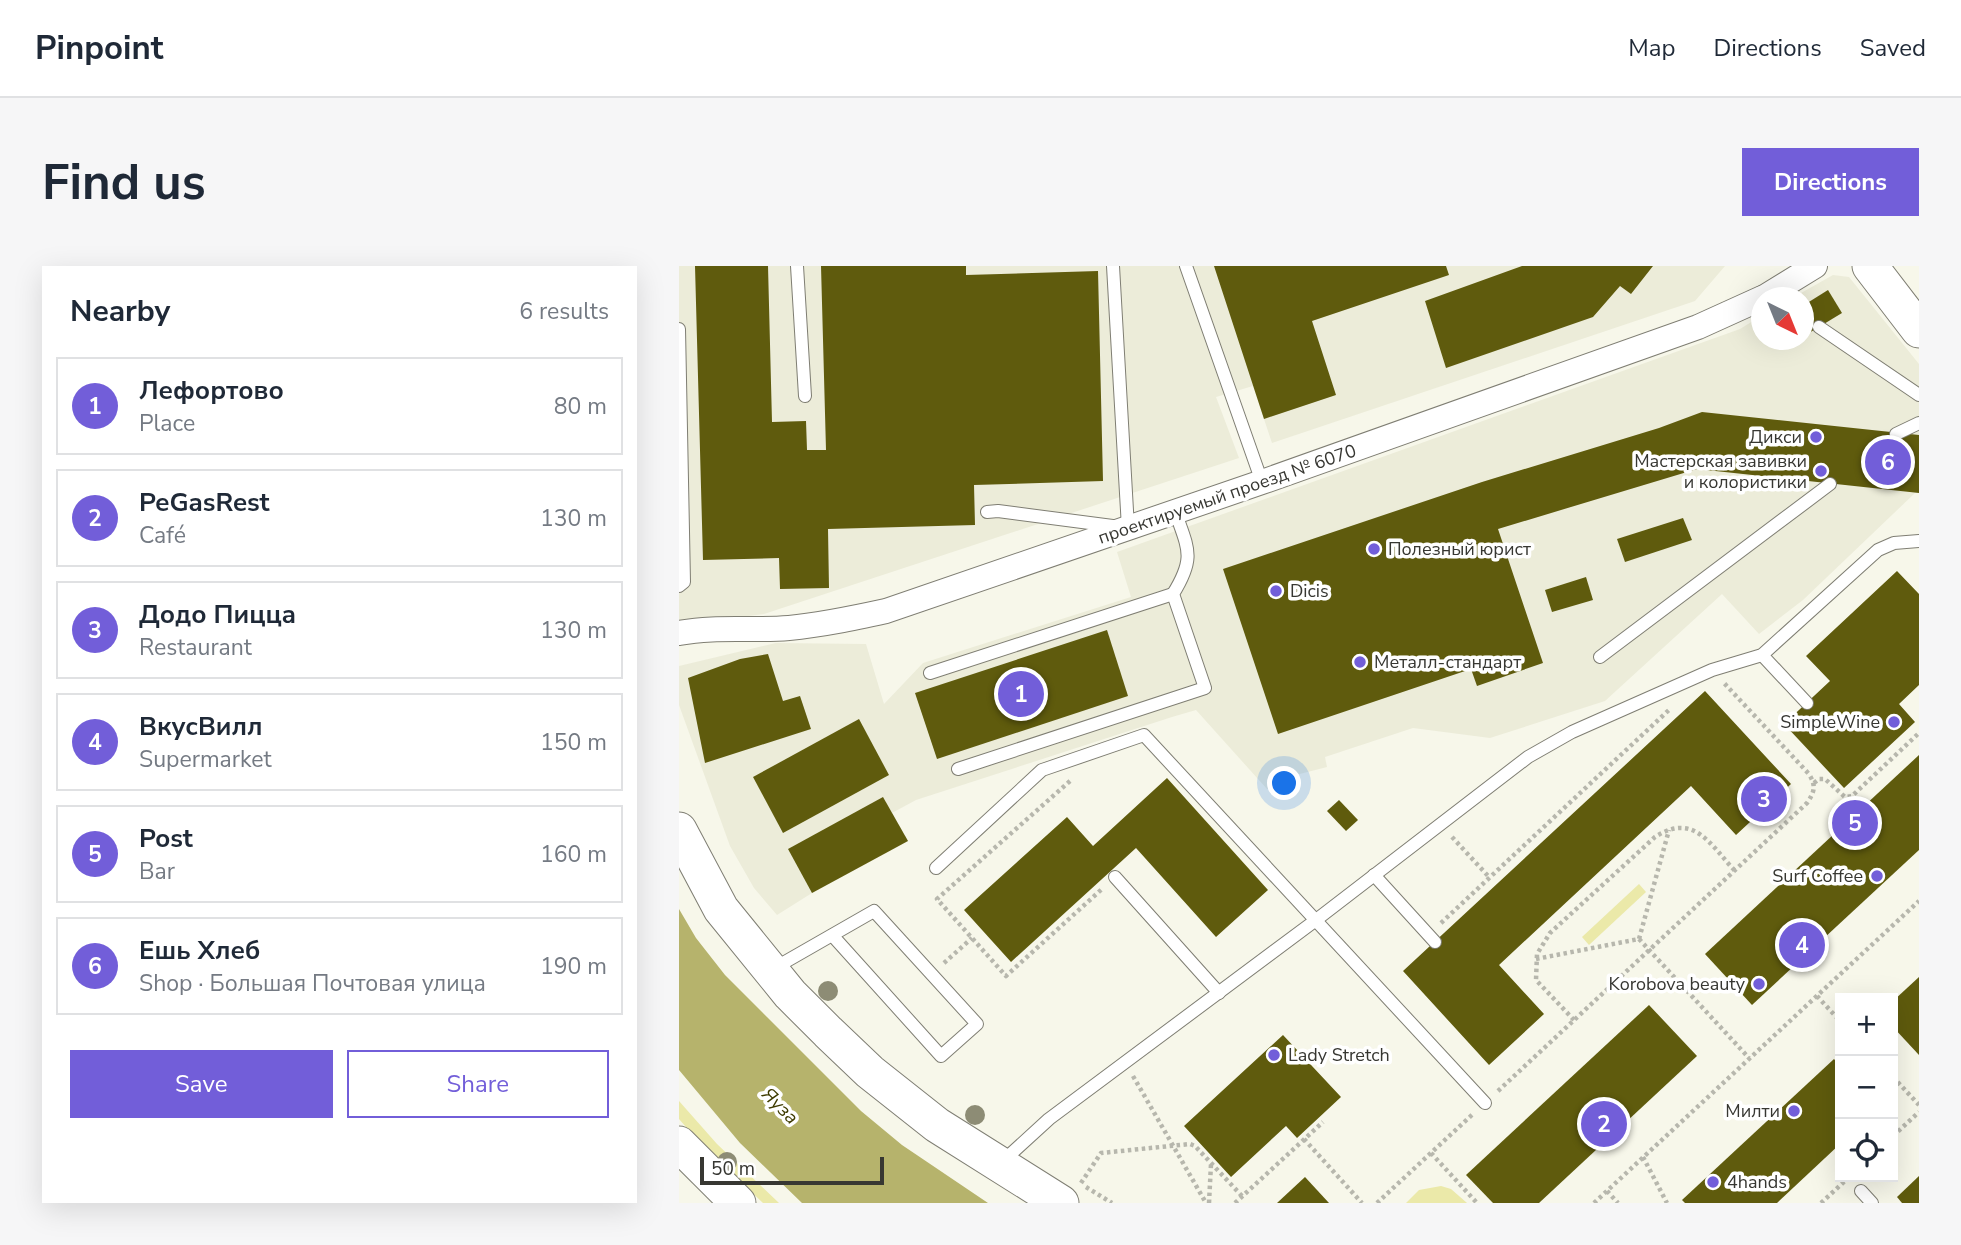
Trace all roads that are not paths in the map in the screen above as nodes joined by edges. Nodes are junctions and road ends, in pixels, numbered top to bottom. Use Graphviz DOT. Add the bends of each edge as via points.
graph roads {
  1 [pos="797,266"];
  2 [pos="1113,266"];
  3 [pos="1187,266"];
  4 [pos="1815,266"];
  5 [pos="1870,266"];
  6 [pos="1781,287"];
  7 [pos="1751,303"];
  8 [pos="1819,327"];
  9 [pos="679,330"];
  10 [pos="1919,330"];
  11 [pos="1919,395"];
  12 [pos="805,396"];
  13 [pos="680,422"];
  14 [pos="1919,423"];
  15 [pos="1896,434"];
  16 [pos="1262,482"];
  17 [pos="1830,484"];
  18 [pos="1175,511"];
  19 [pos="987,512"];
  20 [pos="1128,528"];
  21 [pos="1919,541"];
  22 [pos="679,586"];
  23 [pos="1173,594"];
  24 [pos="679,633"];
  25 [pos="1762,654"];
  26 [pos="1600,657"];
  27 [pos="930,673"];
  28 [pos="1807,703"];
  29 [pos="958,769"];
  30 [pos="679,830"];
  31 [pos="936,868"];
  32 [pos="1374,875"];
  33 [pos="1115,877"];
  34 [pos="1316,920"];
  35 [pos="832,935"];
  36 [pos="1432,938"];
  37 [pos="771,970"];
  38 [pos="1219,993"];
  39 [pos="1485,1103"];
  40 [pos="679,1144"];
  41 [pos="999,1165"];
  42 [pos="1071,1188"];
  43 [pos="1861,1191"];
  44 [pos="738,1203"];
  45 [pos="1872,1203"];
  1 -- 12 [label="lane"];
  2 -- 20 [label="lane"];
  3 -- 16 [label="lane"];
  4 -- 6 [label="street, проектируемый проезд № 6070"];
  5 -- 10 [label="main road"];
  7 -- 16 [label="street, проектируемый проезд № 6070" via="1698,327"];
  8 -- 11 [label="lane"];
  9 -- 13 [label="lane"];
  13 -- 22 [label="lane" via="684,582"];
  14 -- 15 [label="lane"];
  16 -- 18 [label="street, проектируемый проезд № 6070"];
  17 -- 26 [label="lane"];
  18 -- 20 [label="street, проектируемый проезд № 6070"];
  18 -- 23 [label="lane" via="1189,551 1186,573"];
  19 -- 20 [label="lane"];
  20 -- 24 [label="street, проектируемый проезд № 6070" via="886,611 787,628"];
  21 -- 25 [label="lane" via="1878,550"];
  23 -- 27 [label="lane"];
  23 -- 29 [label="lane" via="1205,688"];
  25 -- 28 [label="lane"];
  25 -- 32 [label="lane" via="1713,670 1547,746"];
  30 -- 37 [label="main road" via="721,909"];
  31 -- 34 [label="lane" via="1042,770 1144,735"];
  32 -- 34 [label="lane"];
  32 -- 36 [label="lane"];
  33 -- 38 [label="lane"];
  34 -- 38 [label="lane"];
  34 -- 39 [label="lane"];
  35 -- 35 [label="lane" via="874,911 977,1024 941,1056"];
  35 -- 37 [label="lane"];
  37 -- 41 [label="main road" via="870,1072 937,1125"];
  38 -- 41 [label="lane" via="1031,1133"];
  40 -- 44 [label="main road"];
  41 -- 42 [label="main road"];
  43 -- 45 [label="lane"];
}
